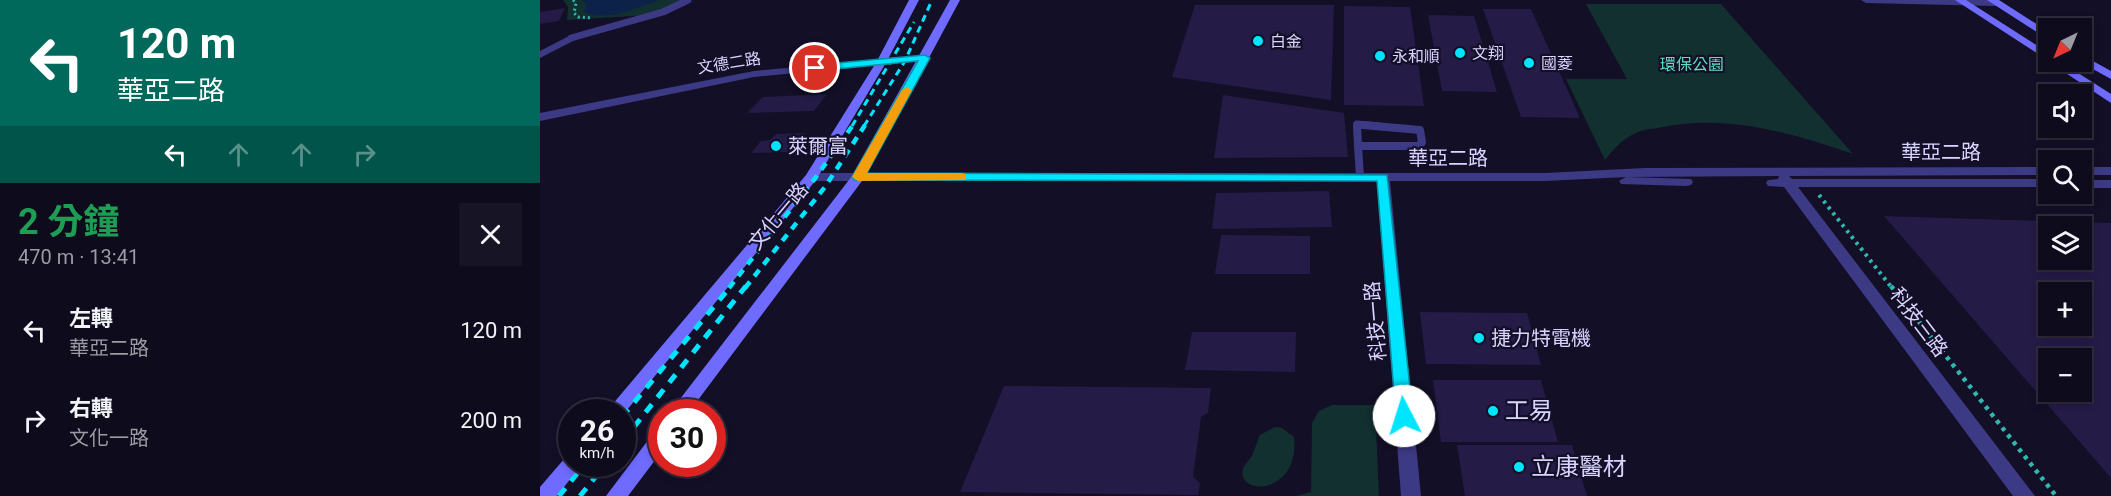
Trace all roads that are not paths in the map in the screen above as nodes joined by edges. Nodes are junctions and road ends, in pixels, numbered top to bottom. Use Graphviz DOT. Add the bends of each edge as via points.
graph roads {
  1 [pos="688,0"];
  2 [pos="914,0"];
  3 [pos="955,0"];
  4 [pos="1866,0"];
  5 [pos="1960,1"];
  6 [pos="1994,1"];
  7 [pos="2038,30"];
  8 [pos="571,38"];
  9 [pos="2038,51"];
  10 [pos="540,55"];
  11 [pos="925,58"];
  12 [pos="882,62"];
  13 [pos="2092,64"];
  14 [pos="2069,72"];
  15 [pos="2111,76"];
  16 [pos="2111,99"];
  17 [pos="540,117"];
  18 [pos="1357,146"];
  19 [pos="2038,171"];
  20 [pos="2092,171"];
  21 [pos="2111,171"];
  22 [pos="812,177"];
  23 [pos="858,177"];
  24 [pos="1359,177"];
  25 [pos="1383,177"];
  26 [pos="1784,177"];
  27 [pos="2038,183"];
  28 [pos="2092,184"];
  29 [pos="2111,184"];
  30 [pos="626,399"];
  31 [pos="689,399"];
  32 [pos="648,454"];
  33 [pos="561,477"];
  34 [pos="545,496"];
  35 [pos="616,496"];
  36 [pos="1411,496"];
  37 [pos="2025,496"];
  1 -- 8 [label="lane" via="663,12"];
  2 -- 12 [label="street, 文化一路"];
  3 -- 11 [label="street, 文化一路"];
  4 -- 5 [label="street"];
  5 -- 6 [label="street"];
  5 -- 9 [label="street"];
  6 -- 7 [label="street"];
  8 -- 10 [label="street"];
  11 -- 12 [label="street, 文德二路"];
  11 -- 23 [label="street, 文化一路"];
  12 -- 17 [label="street, 文德二路" via="754,74"];
  12 -- 22 [label="street, 文化一路"];
  13 -- 15 [label="street"];
  14 -- 16 [label="street"];
  18 -- 18 [label="lane" via="1357,124 1420,130 1422,142 1419,146"];
  18 -- 24 [label="lane"];
  19 -- 26 [label="street, 華亞二路"];
  20 -- 21 [label="street"];
  22 -- 23 [label="street, 華亞二路"];
  22 -- 30 [label="street, 文化一路"];
  23 -- 24 [label="street, 華亞二路"];
  23 -- 31 [label="street, 文化一路"];
  24 -- 25 [label="street, 華亞二路"];
  25 -- 26 [label="street, 華亞二路" via="1545,177 1648,182"];
  25 -- 36 [label="street, 科技一路"];
  26 -- 27 [label="street, 華亞二路"];
  26 -- 37 [label="street, 科技三路"];
  28 -- 29 [label="street"];
  32 -- 35 [label="street"];
  33 -- 34 [label="street"];
}
